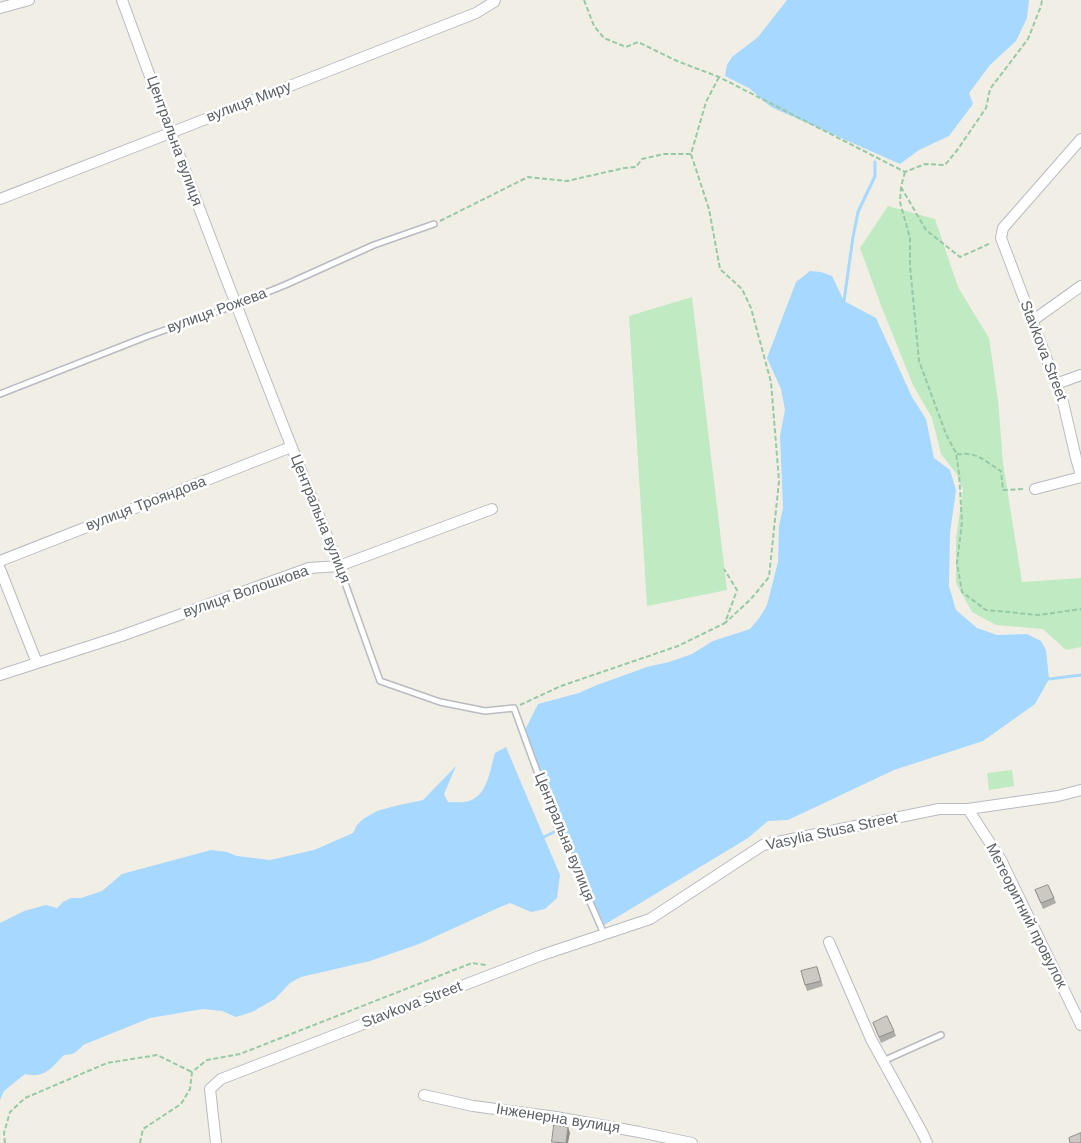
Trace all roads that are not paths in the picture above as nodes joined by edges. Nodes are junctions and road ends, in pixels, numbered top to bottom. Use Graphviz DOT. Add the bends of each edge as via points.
graph roads {
  1 [pos="29,0"];
  2 [pos="122,0"];
  3 [pos="495,0"];
  4 [pos="0,8"];
  5 [pos="170,134"];
  6 [pos="1081,139"];
  7 [pos="0,199"];
  8 [pos="434,224"];
  9 [pos="1081,286"];
  10 [pos="236,305"];
  11 [pos="1032,320"];
  12 [pos="1081,375"];
  13 [pos="1056,384"];
  14 [pos="0,394"];
  15 [pos="291,447"];
  16 [pos="1081,476"];
  17 [pos="1035,489"];
  18 [pos="492,510"];
  19 [pos="0,561"];
  20 [pos="339,566"];
  21 [pos="0,569"];
  22 [pos="37,663"];
  23 [pos="0,675"];
  24 [pos="1081,790"];
  25 [pos="968,809"];
  26 [pos="604,934"];
  27 [pos="830,942"];
  28 [pos="1081,1025"];
  29 [pos="941,1035"];
  30 [pos="883,1061"];
  31 [pos="424,1096"];
  32 [pos="216,1143"];
  33 [pos="692,1143"];
  34 [pos="926,1143"];
  1 -- 4 [label="street"];
  2 -- 5 [label="street, Центральна вулиця"];
  3 -- 5 [label="street, вулиця Миру" via="476,13"];
  5 -- 7 [label="street, вулиця Миру"];
  5 -- 10 [label="street, Центральна вулиця"];
  6 -- 11 [label="street, Stavkova Street" via="1002,234"];
  8 -- 10 [label="lane, вулиця Рожева"];
  9 -- 11 [label="street"];
  10 -- 14 [label="lane, вулиця Рожева"];
  10 -- 15 [label="street, Центральна вулиця"];
  11 -- 13 [label="street, Stavkova Street"];
  12 -- 13 [label="street"];
  13 -- 16 [label="street, Stavkova Street"];
  15 -- 19 [label="street, вулиця Трояндова"];
  15 -- 20 [label="street, Центральна вулиця"];
  16 -- 17 [label="street, Stavkova Street"];
  18 -- 20 [label="street, вулиця Волошкова"];
  20 -- 22 [label="street, вулиця Волошкова" via="309,568"];
  20 -- 26 [label="lane, Центральна вулиця" via="380,681 440,702 485,711 514,708 558,830"];
  21 -- 22 [label="street"];
  22 -- 23 [label="street, вулиця Волошкова"];
  24 -- 25 [label="street, Vasylia Stusa Street"];
  25 -- 26 [label="street, Vasylia Stusa Street" via="939,809 763,845 650,919"];
  25 -- 28 [label="street, Метеоритний провулок" via="1001,860"];
  26 -- 32 [label="street, Stavkova Street" via="221,1079 210,1089"];
  27 -- 30 [label="street"];
  29 -- 30 [label="lane"];
  30 -- 34 [label="street"];
  31 -- 33 [label="street, Інженерна вулиця" via="565,1118"];
}
